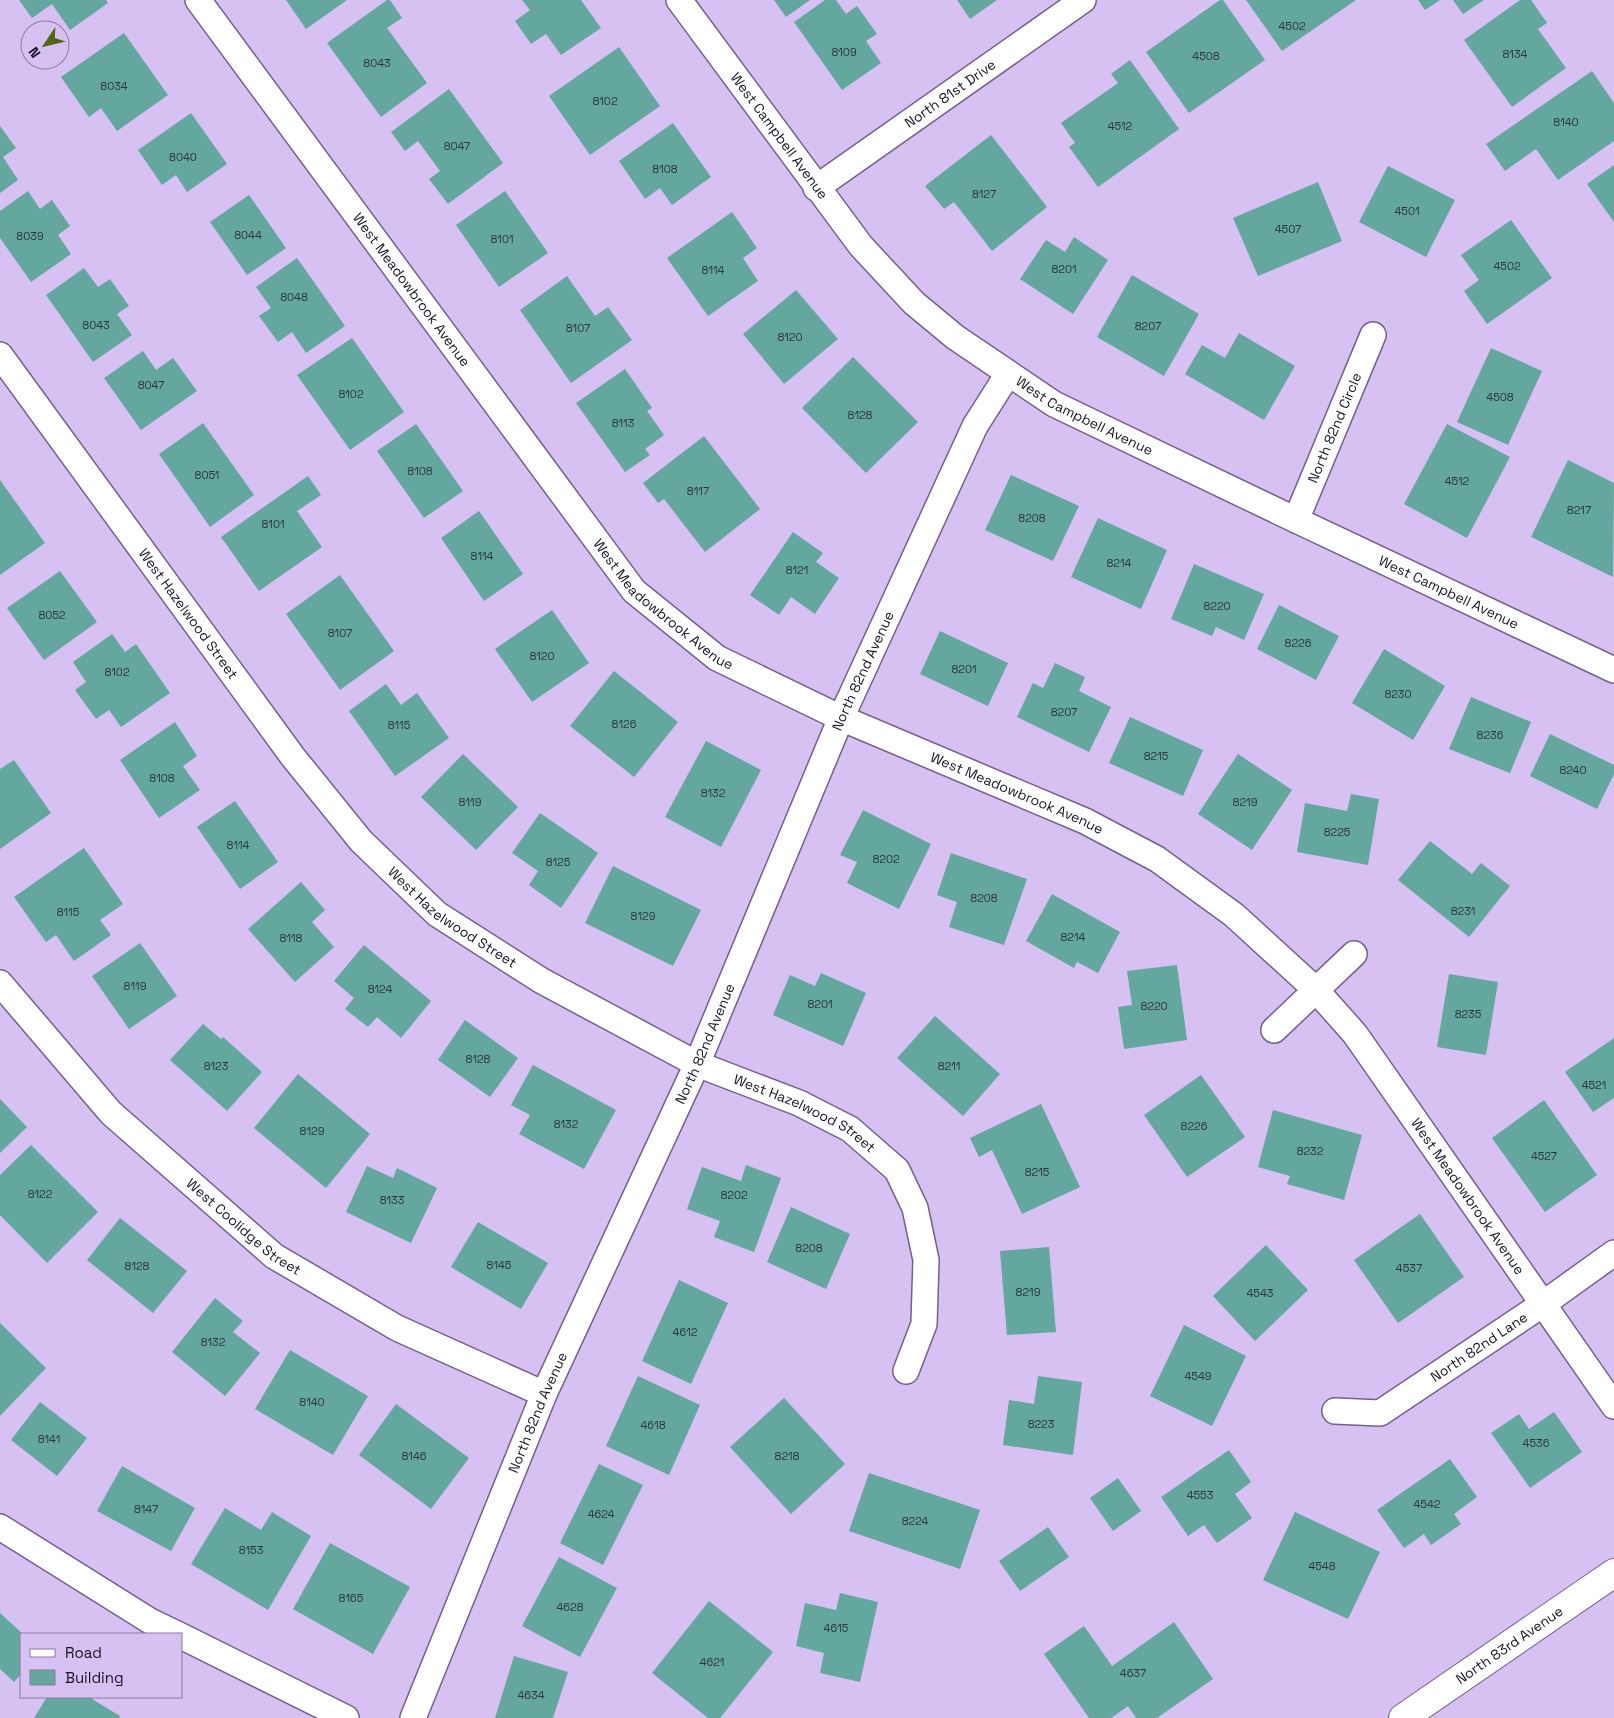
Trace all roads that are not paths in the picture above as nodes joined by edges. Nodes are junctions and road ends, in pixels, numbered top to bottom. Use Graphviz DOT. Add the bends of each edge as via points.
graph roads {
  1 [pos="198,0"];
  2 [pos="679,0"];
  3 [pos="1083,0"];
  4 [pos="816,188"];
  5 [pos="1373,335"];
  6 [pos="0,356"];
  7 [pos="1008,374"];
  8 [pos="1296,520"];
  9 [pos="1614,670"];
  10 [pos="841,718"];
  11 [pos="1354,954"];
  12 [pos="0,983"];
  13 [pos="1315,990"];
  14 [pos="1274,1030"];
  15 [pos="697,1064"];
  16 [pos="1614,1253"];
  17 [pos="1543,1304"];
  18 [pos="906,1371"];
  19 [pos="544,1394"];
  20 [pos="1614,1406"];
  21 [pos="1335,1411"];
  22 [pos="0,1527"];
  23 [pos="1614,1573"];
  24 [pos="175,1633"];
  25 [pos="182,1636"];
  26 [pos="346,1718"];
  27 [pos="413,1718"];
  28 [pos="1403,1718"];
  1 -- 10 [label="street, West Meadowbrook Avenue" via="634,591 717,658"];
  2 -- 4 [label="street, West Campbell Avenue"];
  3 -- 4 [label="street, North 81st Drive"];
  4 -- 7 [label="street, West Campbell Avenue" via="861,246 914,303"];
  5 -- 8 [label="street, North 82nd Circle"];
  6 -- 15 [label="street, West Hazelwood Street" via="293,757 360,841 437,914 542,982"];
  7 -- 8 [label="street, West Campbell Avenue" via="1054,404"];
  7 -- 10 [label="street, North 82nd Avenue" via="975,426"];
  8 -- 9 [label="street, West Campbell Avenue"];
  10 -- 13 [label="street, West Meadowbrook Avenue" via="1084,821 1158,859 1234,915"];
  10 -- 15 [label="street, North 82nd Avenue"];
  11 -- 13 [label="street"];
  12 -- 19 [label="street, West Coolidge Street" via="111,1113 274,1256 396,1328"];
  13 -- 14 [label="street"];
  13 -- 17 [label="street, West Meadowbrook Avenue" via="1355,1034"];
  15 -- 18 [label="street, West Hazelwood Street" via="799,1103 850,1129 897,1170 915,1208 926,1260 924,1324"];
  15 -- 19 [label="street, North 82nd Avenue"];
  16 -- 17 [label="street, North 82nd Lane"];
  17 -- 20 [label="street, West Meadowbrook Avenue"];
  17 -- 21 [label="street, North 82nd Lane" via="1380,1413"];
  19 -- 27 [label="street, North 82nd Avenue"];
  22 -- 24 [label="street" via="150,1621"];
  23 -- 28 [label="main road, North 83rd Avenue"];
  25 -- 26 [label="street"];
}
